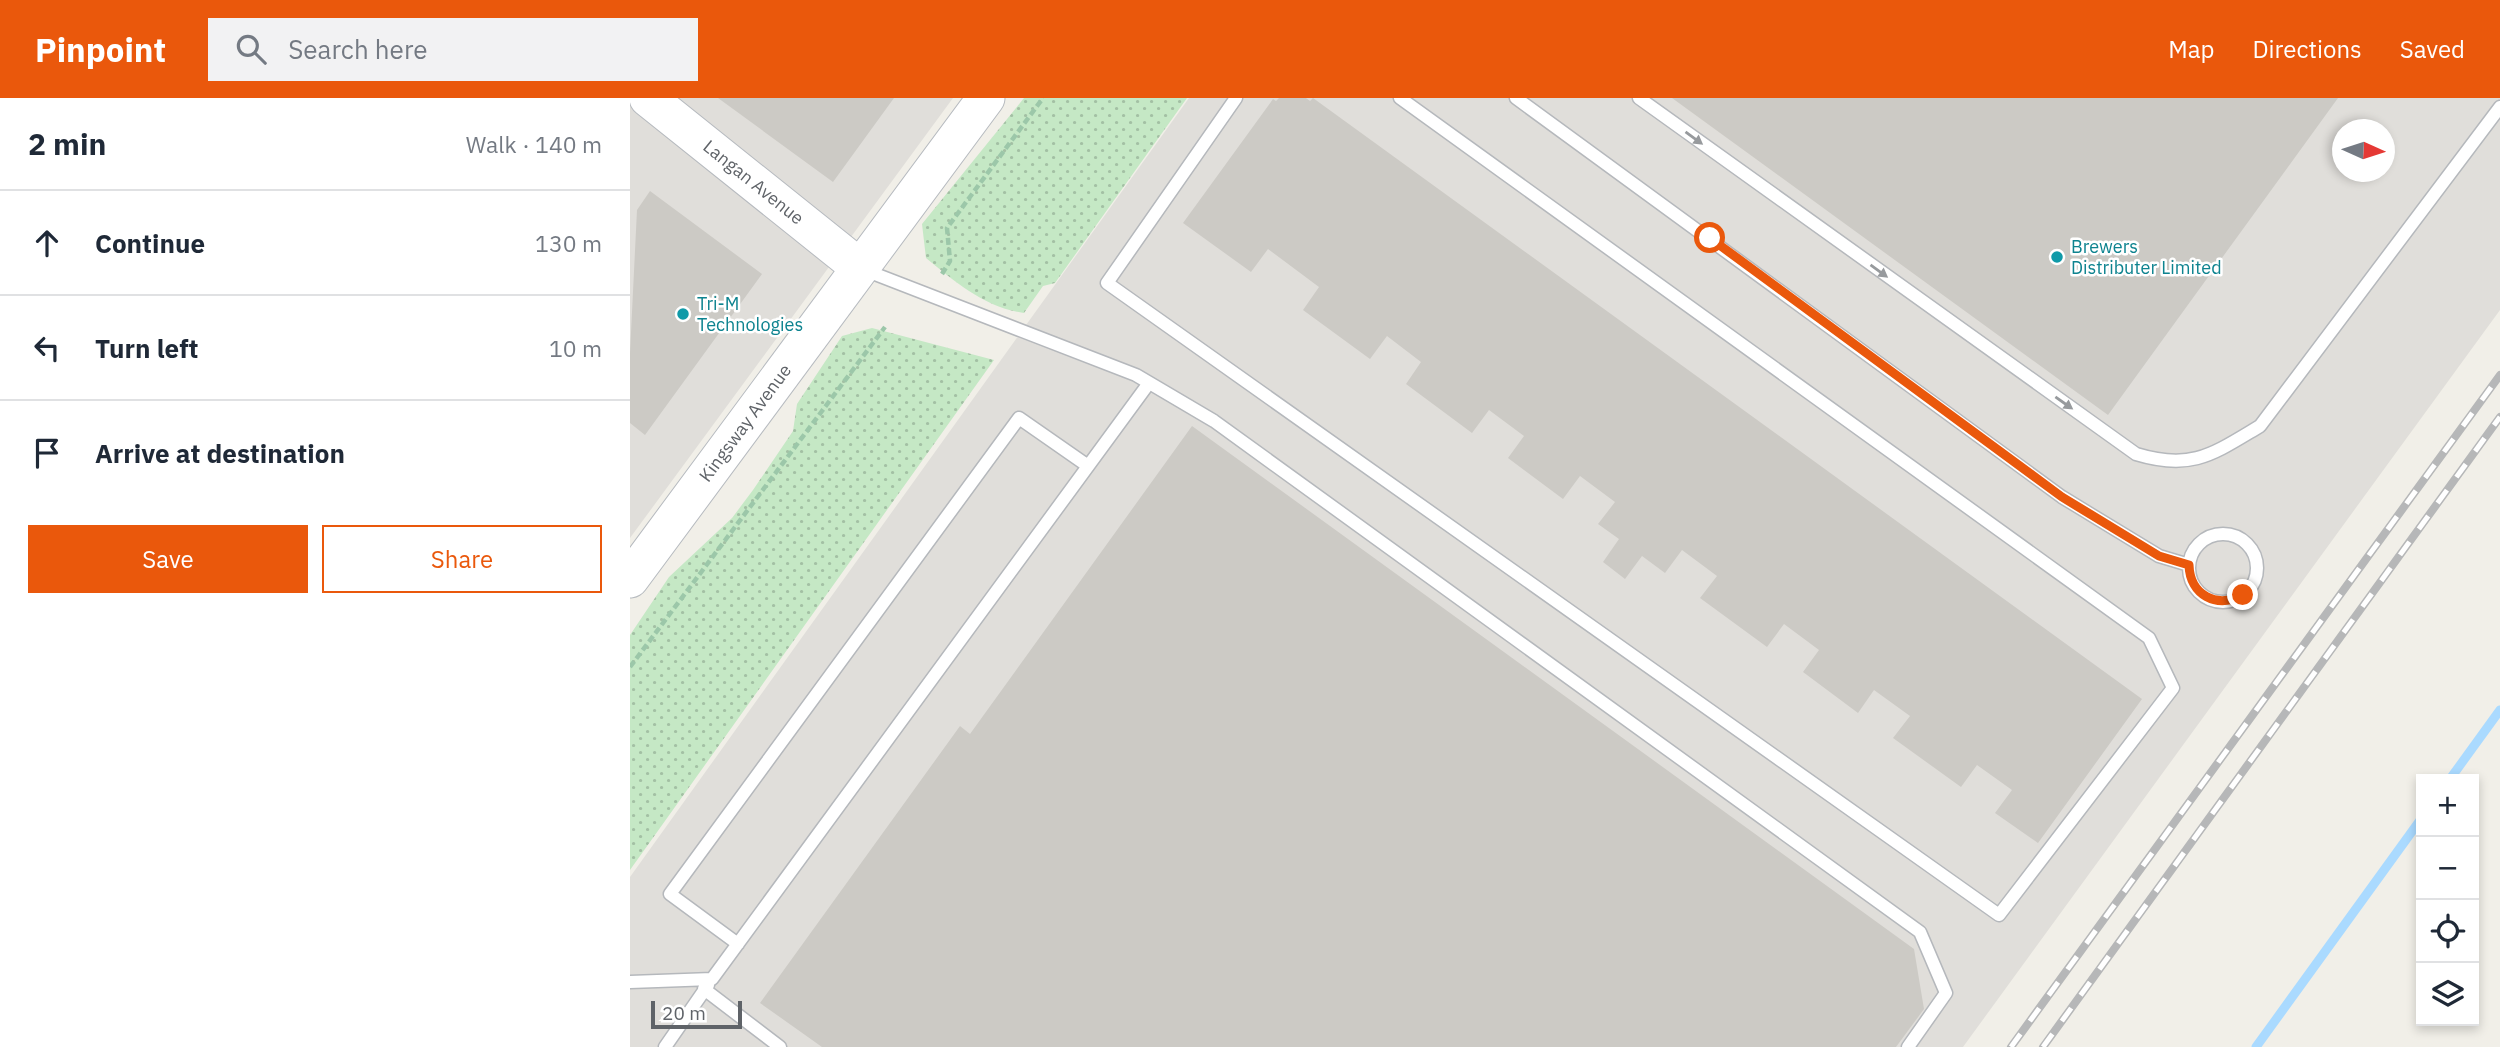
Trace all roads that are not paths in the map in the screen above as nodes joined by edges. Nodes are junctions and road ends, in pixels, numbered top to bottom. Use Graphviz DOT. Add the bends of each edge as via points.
graph roads {
  1 [pos="648,98"];
  2 [pos="986,98"];
  3 [pos="1236,98"];
  4 [pos="1400,98"];
  5 [pos="1516,98"];
  6 [pos="1639,98"];
  7 [pos="2500,107"];
  8 [pos="859,267"];
  9 [pos="1149,383"];
  10 [pos="1088,466"];
  11 [pos="2189,565"];
  12 [pos="630,579"];
  13 [pos="738,944"];
  14 [pos="630,982"];
  15 [pos="708,984"];
  16 [pos="665,1047"];
  17 [pos="780,1047"];
  18 [pos="1908,1047"];
  1 -- 8 [label="main road, Langan Avenue"];
  2 -- 8 [label="main road, Kingsway Avenue"];
  3 -- 4 [label="lane" via="1107,283 1999,915 2173,688 2149,638"];
  5 -- 11 [label="lane" via="2062,497 2159,556"];
  6 -- 7 [label="lane, one-way" via="2099,428 2137,454 2163,462 2207,458 2260,426"];
  8 -- 9 [label="lane"];
  8 -- 12 [label="main road, Kingsway Avenue"];
  9 -- 10 [label="lane"];
  9 -- 18 [label="lane" via="1214,421 1920,932 1946,993"];
  10 -- 13 [label="lane"];
  10 -- 13 [label="lane" via="1019,418 670,894"];
  11 -- 11 [label="lane" via="2194,586 2211,600 2222,602 2243,595 2256,565 2248,545 2229,534 2217,534 2198,544"];
  13 -- 15 [label="lane"];
  14 -- 15 [label="lane"];
  15 -- 16 [label="lane"];
  15 -- 17 [label="lane"];
}
